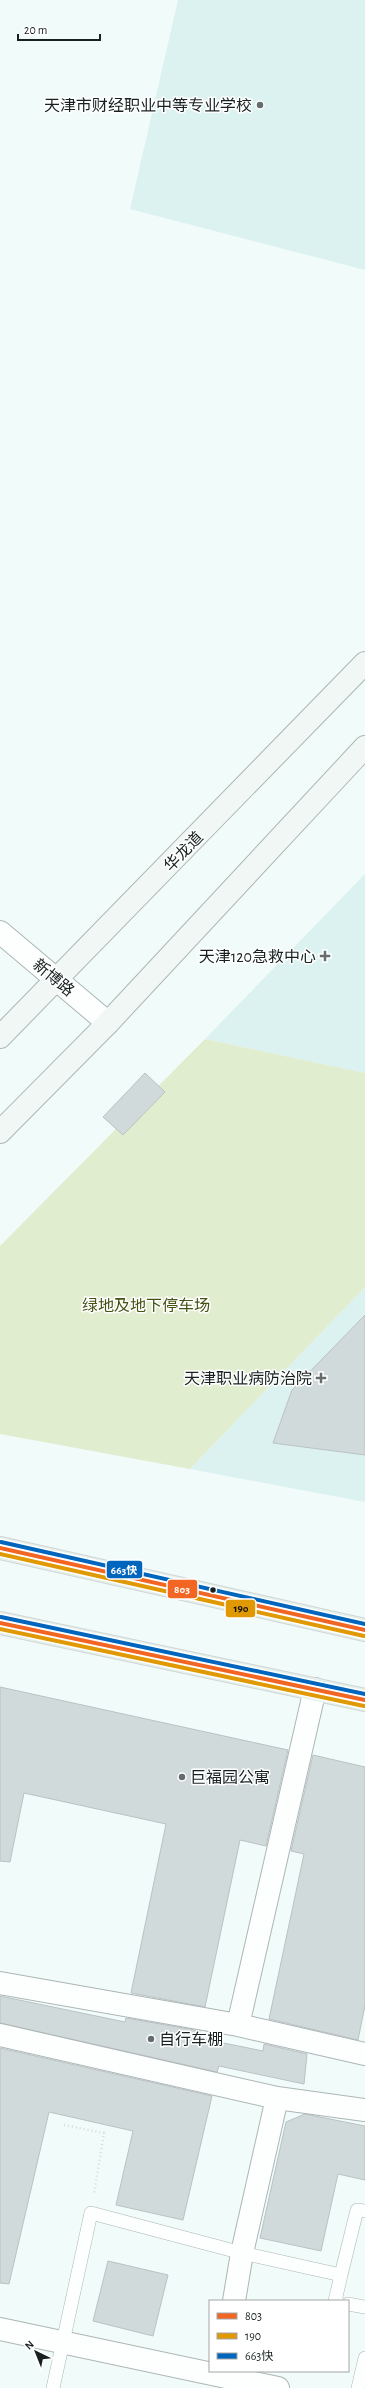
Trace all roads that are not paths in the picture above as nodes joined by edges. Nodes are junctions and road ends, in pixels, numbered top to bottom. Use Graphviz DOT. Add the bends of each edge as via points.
graph roads {
  1 [pos="365,663"];
  2 [pos="365,747"];
  3 [pos="0,932"];
  4 [pos="58,979"];
  5 [pos="108,1023"];
  6 [pos="0,1037"];
  7 [pos="0,1132"];
  8 [pos="0,1548"];
  9 [pos="0,1623"];
  10 [pos="365,1630"];
  11 [pos="314,1689"];
  12 [pos="365,1700"];
  13 [pos="0,1983"];
  14 [pos="238,2025"];
  15 [pos="0,2035"];
  16 [pos="365,2054"];
  17 [pos="277,2098"];
  18 [pos="365,2110"];
  19 [pos="365,2211"];
  20 [pos="242,2252"];
  21 [pos="341,2275"];
  22 [pos="234,2300"];
  23 [pos="335,2300"];
  24 [pos="349,2304"];
  25 [pos="365,2307"];
  26 [pos="0,2329"];
  27 [pos="64,2342"];
  28 [pos="365,2358"];
  29 [pos="221,2378"];
  30 [pos="53,2388"];
  31 [pos="278,2388"];
  32 [pos="358,2388"];
  1 -- 4 [label="main road, 华龙道"];
  2 -- 5 [label="main road"];
  3 -- 4 [label="street, 新博路"];
  4 -- 5 [label="street, 新博路"];
  4 -- 6 [label="main road, 华龙道"];
  5 -- 7 [label="main road"];
  8 -- 10 [label="main road"];
  9 -- 11 [label="main road"];
  11 -- 12 [label="main road"];
  11 -- 14 [label="street"];
  13 -- 14 [label="street"];
  14 -- 16 [label="street"];
  15 -- 17 [label="street"];
  17 -- 18 [label="street"];
  17 -- 20 [label="street"];
  19 -- 21 [label="lane" via="357,2210"];
  20 -- 21 [label="lane"];
  20 -- 22 [label="street"];
  20 -- 27 [label="lane" via="91,2213"];
  21 -- 23 [label="lane"];
  24 -- 25 [label="lane"];
  26 -- 27 [label="street"];
  27 -- 29 [label="street"];
  27 -- 30 [label="lane"];
  28 -- 32 [label="lane"];
  29 -- 31 [label="street"];
}
